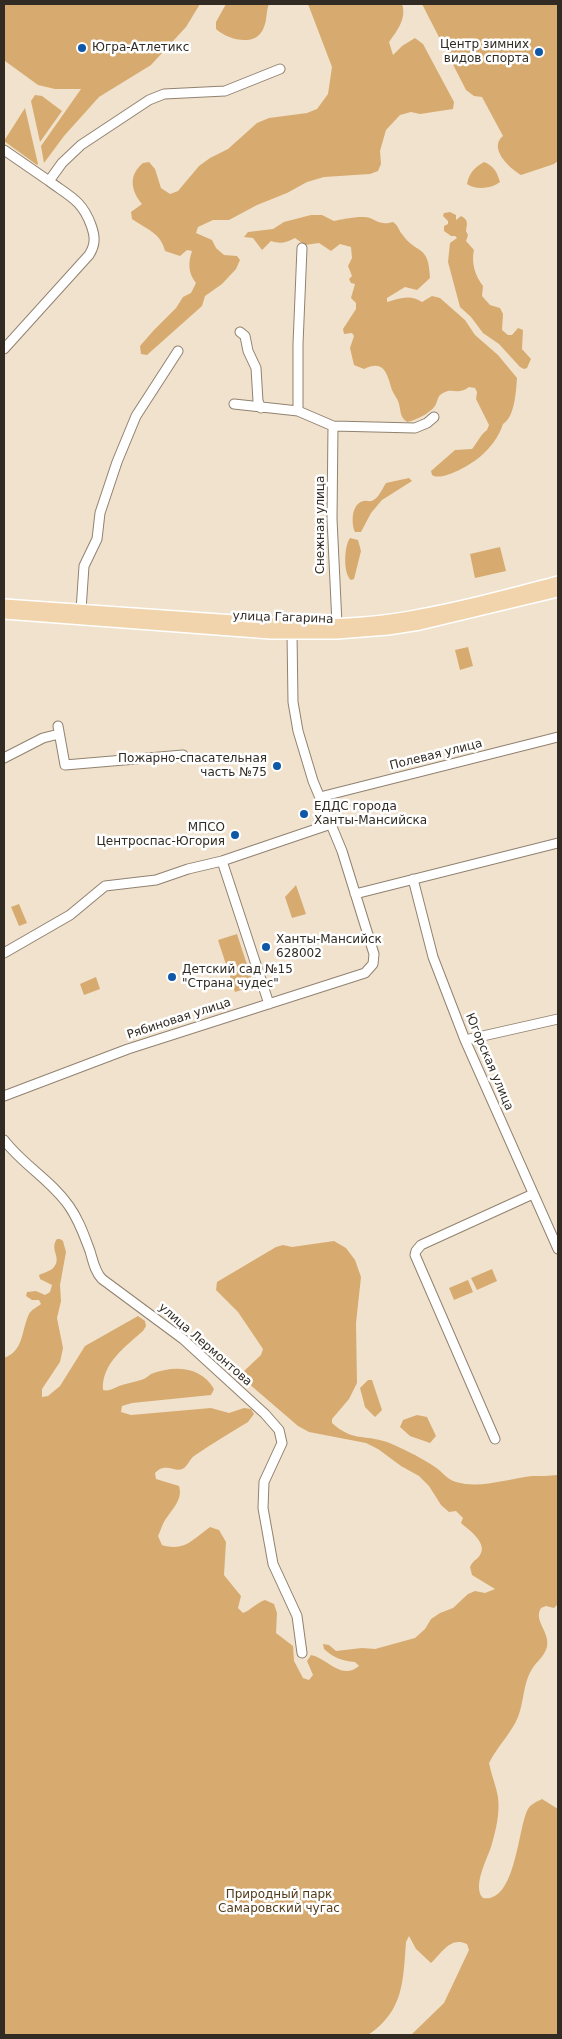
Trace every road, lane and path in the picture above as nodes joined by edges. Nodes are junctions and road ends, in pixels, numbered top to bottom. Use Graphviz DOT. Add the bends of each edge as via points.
graph roads {
  1 [pos="280,69"];
  2 [pos="4,150"];
  3 [pos="49,181"];
  4 [pos="302,248"];
  5 [pos="240,332"];
  6 [pos="4,349"];
  7 [pos="178,351"];
  8 [pos="234,404"];
  9 [pos="261,408"];
  10 [pos="298,411"];
  11 [pos="434,418"];
  12 [pos="333,426"];
  13 [pos="558,582"];
  14 [pos="558,590"];
  15 [pos="518,597"];
  16 [pos="4,605"];
  17 [pos="4,613"];
  18 [pos="81,614"];
  19 [pos="292,629"];
  20 [pos="337,629"];
  21 [pos="558,737"];
  22 [pos="183,756"];
  23 [pos="4,758"];
  24 [pos="320,797"];
  25 [pos="331,824"];
  26 [pos="558,843"];
  27 [pos="222,861"];
  28 [pos="413,879"];
  29 [pos="355,894"];
  30 [pos="4,953"];
  31 [pos="269,1004"];
  32 [pos="558,1019"];
  33 [pos="465,1040"];
  34 [pos="4,1096"];
  35 [pos="4,1140"];
  36 [pos="533,1194"];
  37 [pos="558,1249"];
  38 [pos="496,1439"];
  39 [pos="302,1653"];
  1 -- 3 [label="street" via="225,91 164,94 149,100 75,150"];
  2 -- 3 [label="street"];
  3 -- 6 [label="street" via="82,206 94,232 95,243 89,254"];
  4 -- 10 [label="street"];
  5 -- 9 [label="street" via="245,336 256,368"];
  7 -- 18 [label="street" via="149,392 117,462 100,512 97,539 84,566"];
  8 -- 9 [label="street"];
  9 -- 10 [label="street"];
  10 -- 12 [label="street"];
  11 -- 12 [label="street" via="414,428"];
  12 -- 20 [label="street, Снежная улица" via="332,529"];
  13 -- 15 [label="main road, улица Гагарина"];
  14 -- 15 [label="main road, улица Гагарина"];
  15 -- 20 [label="main road, улица Гагарина" via="420,624 388,629"];
  16 -- 18 [label="main road, улица Гагарина"];
  17 -- 18 [label="main road, улица Гагарина"];
  18 -- 19 [label="main road, улица Гагарина"];
  19 -- 20 [label="main road, улица Гагарина"];
  19 -- 24 [label="street" via="294,716"];
  21 -- 24 [label="street, Полевая улица"];
  22 -- 23 [label="street" via="65,765 58,730"];
  24 -- 25 [label="street"];
  25 -- 27 [label="street"];
  25 -- 29 [label="street"];
  26 -- 28 [label="street"];
  27 -- 30 [label="street" via="149,882 105,886 78,908"];
  27 -- 31 [label="street"];
  28 -- 29 [label="street"];
  28 -- 33 [label="street, Югорская улица" via="433,957"];
  29 -- 31 [label="street, Рябиновая улица" via="374,954 373,964 364,973"];
  31 -- 34 [label="street, Рябиновая улица" via="128,1049"];
  32 -- 33 [label="street"];
  33 -- 36 [label="street, Югорская улица"];
  35 -- 39 [label="street, улица Лермонтова" via="69,1206 102,1280 183,1339 279,1430 282,1443 264,1482 263,1508 273,1564 296,1616"];
  36 -- 37 [label="street, Югорская улица"];
  36 -- 38 [label="street" via="421,1245 415,1256"];
}
